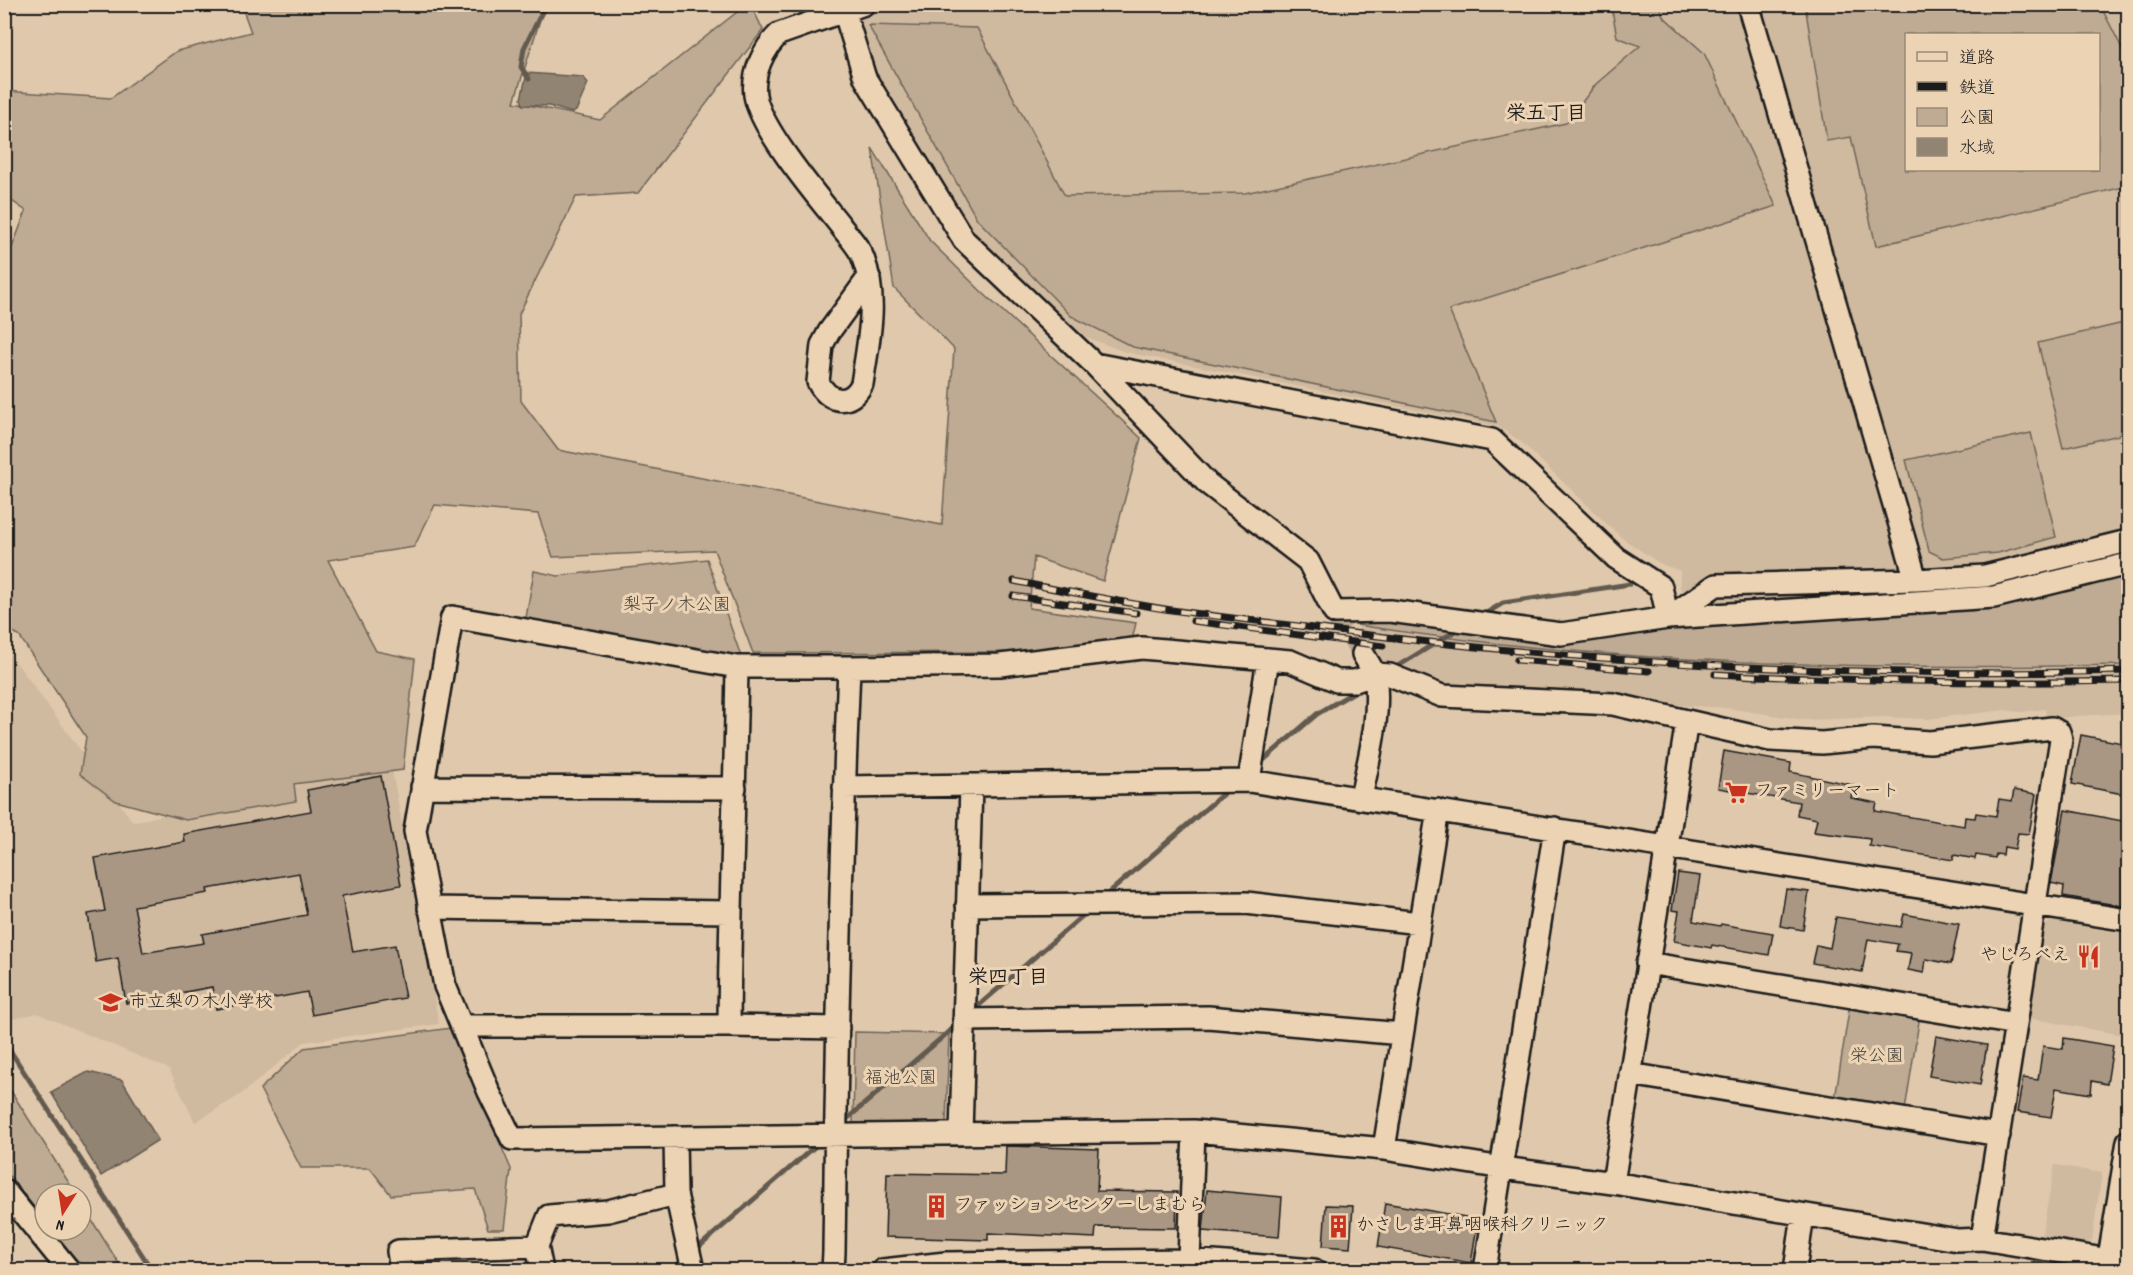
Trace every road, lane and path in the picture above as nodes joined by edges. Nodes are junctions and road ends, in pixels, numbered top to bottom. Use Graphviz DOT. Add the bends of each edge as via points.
graph roads {
  1 [pos="864,4"];
  2 [pos="1748,4"];
  3 [pos="842,8"];
  4 [pos="869,277"];
  5 [pos="1094,364"];
  6 [pos="2128,541"];
  7 [pos="2128,564"];
  8 [pos="1916,580"];
  9 [pos="1668,618"];
  10 [pos="1363,654"];
  11 [pos="1268,659"];
  12 [pos="737,667"];
  13 [pos="849,667"];
  14 [pos="1375,674"];
  15 [pos="1687,721"];
  16 [pos="1250,781"];
  17 [pos="971,784"];
  18 [pos="422,787"];
  19 [pos="844,787"];
  20 [pos="735,788"];
  21 [pos="1361,798"];
  22 [pos="1438,810"];
  23 [pos="1555,828"];
  24 [pos="1666,847"];
  25 [pos="967,905"];
  26 [pos="2034,906"];
  27 [pos="429,908"];
  28 [pos="730,912"];
  29 [pos="2128,920"];
  30 [pos="1419,923"];
  31 [pos="1647,963"];
  32 [pos="964,1020"];
  33 [pos="2016,1024"];
  34 [pos="462,1026"];
  35 [pos="729,1026"];
  36 [pos="838,1028"];
  37 [pos="1402,1034"];
  38 [pos="1630,1074"];
  39 [pos="1194,1131"];
  40 [pos="961,1134"];
  41 [pos="835,1135"];
  42 [pos="1999,1135"];
  43 [pos="675,1137"];
  44 [pos="2128,1141"];
  45 [pos="1384,1149"];
  46 [pos="1503,1168"];
  47 [pos="1613,1183"];
  48 [pos="4,1190"];
  49 [pos="676,1194"];
  50 [pos="1803,1215"];
  51 [pos="1982,1239"];
  52 [pos="537,1246"];
  53 [pos="1189,1260"];
  54 [pos="2115,1264"];
  55 [pos="946,1267"];
  56 [pos="69,1270"];
  57 [pos="401,1270"];
  58 [pos="542,1270"];
  59 [pos="693,1270"];
  60 [pos="833,1270"];
  61 [pos="883,1270"];
  62 [pos="1314,1270"];
  63 [pos="1485,1270"];
  64 [pos="1795,1270"];
  1 -- 3 [label="street"];
  2 -- 8 [label="street"];
  3 -- 4 [label="street" via="770,42 760,62 755,94 760,112 789,157 862,255"];
  3 -- 5 [label="street" via="864,78 964,240"];
  4 -- 4 [label="street" via="872,313 862,384 850,398 838,400 828,396 818,382 822,345"];
  5 -- 9 [label="street" via="1492,440 1616,558 1661,587"];
  5 -- 9 [label="street" via="1207,483 1308,561 1334,612 1390,610 1561,634"];
  6 -- 8 [label="street" via="1985,576"];
  7 -- 9 [label="street" via="1994,597"];
  8 -- 9 [label="street" via="1716,585"];
  10 -- 14 [label="street"];
  11 -- 13 [label="street" via="1142,648 1000,665"];
  11 -- 14 [label="street" via="1290,661 1337,681 1355,681"];
  11 -- 16 [label="street"];
  12 -- 13 [label="street"];
  12 -- 18 [label="street" via="452,617"];
  12 -- 20 [label="street"];
  13 -- 19 [label="street"];
  14 -- 15 [label="street" via="1390,675 1442,696 1613,704"];
  14 -- 21 [label="street" via="1377,713"];
  15 -- 24 [label="street"];
  15 -- 26 [label="street" via="1770,740 1822,743 1873,738 1930,742 2056,729 2061,739"];
  16 -- 17 [label="street"];
  16 -- 21 [label="street"];
  17 -- 19 [label="street"];
  17 -- 25 [label="street"];
  18 -- 20 [label="street"];
  18 -- 27 [label="street" via="415,831"];
  19 -- 36 [label="street"];
  20 -- 28 [label="street"];
  21 -- 22 [label="street"];
  22 -- 23 [label="street"];
  22 -- 30 [label="street"];
  23 -- 24 [label="street"];
  23 -- 46 [label="street"];
  24 -- 26 [label="street"];
  24 -- 31 [label="street"];
  25 -- 30 [label="street" via="1246,903"];
  25 -- 32 [label="street"];
  26 -- 29 [label="street"];
  26 -- 33 [label="street"];
  27 -- 28 [label="street"];
  27 -- 34 [label="street" via="445,986"];
  28 -- 35 [label="street"];
  30 -- 37 [label="street"];
  31 -- 33 [label="street"];
  31 -- 38 [label="street"];
  32 -- 37 [label="street" via="1208,1017"];
  32 -- 40 [label="street"];
  33 -- 42 [label="street"];
  34 -- 35 [label="street"];
  34 -- 43 [label="street" via="512,1139"];
  35 -- 36 [label="street"];
  36 -- 41 [label="street"];
  37 -- 45 [label="street"];
  38 -- 42 [label="street"];
  38 -- 47 [label="street"];
  39 -- 40 [label="street"];
  39 -- 45 [label="street"];
  39 -- 53 [label="street"];
  40 -- 41 [label="street"];
  41 -- 43 [label="street"];
  41 -- 60 [label="street"];
  42 -- 51 [label="street"];
  43 -- 49 [label="street"];
  44 -- 54 [label="street"];
  45 -- 46 [label="street"];
  46 -- 47 [label="street"];
  46 -- 63 [label="street"];
  47 -- 50 [label="street"];
  48 -- 56 [label="street"];
  49 -- 52 [label="street" via="608,1211 549,1216"];
  49 -- 59 [label="street"];
  50 -- 51 [label="street" via="1958,1240"];
  50 -- 64 [label="street"];
  51 -- 54 [label="street"];
  52 -- 57 [label="street" via="398,1251"];
  52 -- 58 [label="street"];
  53 -- 55 [label="street"];
  53 -- 62 [label="street"];
  55 -- 61 [label="street"];
}
